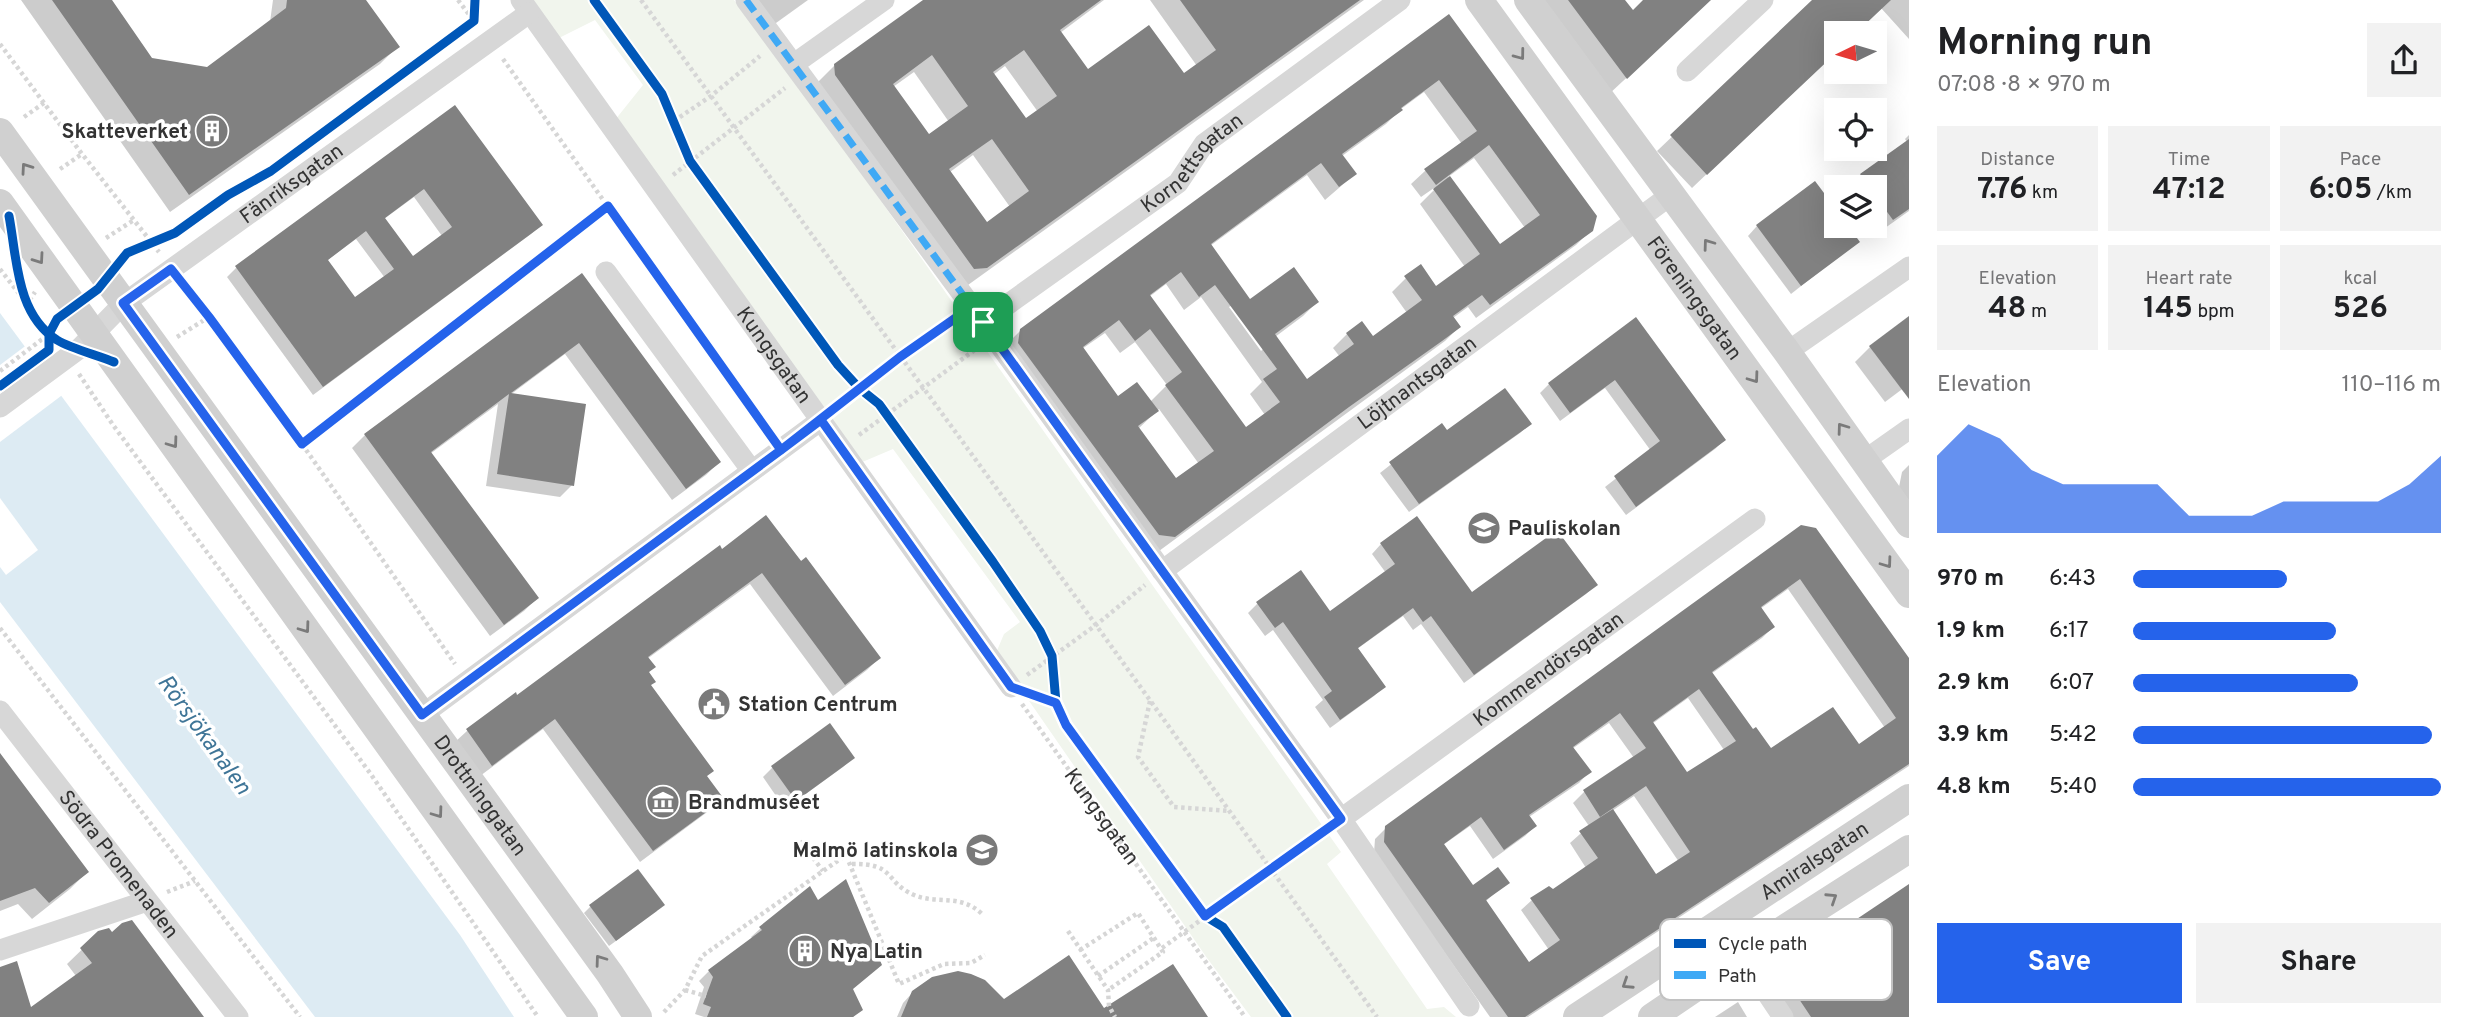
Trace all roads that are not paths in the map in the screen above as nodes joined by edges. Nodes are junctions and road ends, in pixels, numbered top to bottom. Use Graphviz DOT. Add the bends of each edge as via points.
graph roads {
  1 [pos="746,0"];
  2 [pos="884,0"];
  3 [pos="1401,0"];
  4 [pos="1479,0"];
  5 [pos="1528,0"];
  6 [pos="1763,0"];
  7 [pos="525,6"];
  8 [pos="798,70"];
  9 [pos="1687,71"];
  10 [pos="0,132"];
  11 [pos="1672,194"];
  12 [pos="0,203"];
  13 [pos="1639,219"];
  14 [pos="1909,267"];
  15 [pos="606,272"];
  16 [pos="123,303"];
  17 [pos="988,329"];
  18 [pos="69,351"];
  19 [pos="1787,352"];
  20 [pos="0,407"];
  21 [pos="821,420"];
  22 [pos="1909,429"];
  23 [pos="1865,460"];
  24 [pos="752,471"];
  25 [pos="1755,519"];
  26 [pos="1909,524"];
  27 [pos="1162,571"];
  28 [pos="1909,594"];
  29 [pos="1011,687"];
  30 [pos="0,712"];
  31 [pos="422,715"];
  32 [pos="1909,799"];
  33 [pos="1341,819"];
  34 [pos="1909,849"];
  35 [pos="146,901"];
  36 [pos="1726,919"];
  37 [pos="1800,919"];
  38 [pos="0,950"];
  39 [pos="1660,962"];
  40 [pos="1677,1000"];
  41 [pos="1772,1000"];
  42 [pos="1469,1006"];
  43 [pos="238,1017"];
  44 [pos="584,1017"];
  45 [pos="638,1017"];
  46 [pos="1577,1017"];
  47 [pos="1652,1017"];
  48 [pos="1783,1017"];
  1 -- 8 [label="street"];
  2 -- 8 [label="street"];
  3 -- 17 [label="street, Kornettsgatan" via="1204,144 1178,183"];
  4 -- 13 [label="main road, Föreningsgatan, one-way"];
  5 -- 11 [label="main road, Föreningsgatan"];
  6 -- 9 [label="street"];
  7 -- 16 [label="street, Fänriksgatan" via="489,41"];
  7 -- 21 [label="street, Kungsgatan"];
  8 -- 17 [label="street"];
  16 -- 10 [label="main road, Drottninggatan, one-way"];
  11 -- 13 [label="street, Löjtnantsgatan"];
  19 -- 11 [label="main road, Föreningsgatan, one-way"];
  12 -- 18 [label="main road, Drottninggatan, one-way" via="73,308"];
  13 -- 27 [label="street, Löjtnantsgatan"];
  13 -- 28 [label="main road, Föreningsgatan, one-way"];
  14 -- 19 [label="street"];
  15 -- 24 [label="street"];
  16 -- 18 [label="street, Fänriksgatan"];
  16 -- 31 [label="main road, Drottninggatan"];
  17 -- 27 [label="street"];
  18 -- 20 [label="street, Fänriksgatan"];
  18 -- 44 [label="main road, Drottninggatan, one-way"];
  23 -- 19 [label="main road, Föreningsgatan, one-way"];
  21 -- 24 [label="street"];
  21 -- 29 [label="street, Kungsgatan"];
  22 -- 23 [label="street"];
  23 -- 26 [label="main road, Föreningsgatan"];
  24 -- 31 [label="street"];
  25 -- 33 [label="street, Kommendörsgatan"];
  27 -- 33 [label="street"];
  30 -- 35 [label="street, Södra Promenaden"];
  45 -- 31 [label="main road, Drottninggatan, one-way"];
  32 -- 36 [label="main road, Amiralsgatan, one-way"];
  33 -- 42 [label="street"];
  37 -- 34 [label="main road, Amiralsgatan, one-way"];
  35 -- 38 [label="street"];
  35 -- 43 [label="street, Södra Promenaden"];
  39 -- 46 [label="main road, Amiralsgatan, one-way"];
  40 -- 47 [label="main road, Amiralsgatan"];
  41 -- 48 [label="street"];
}
